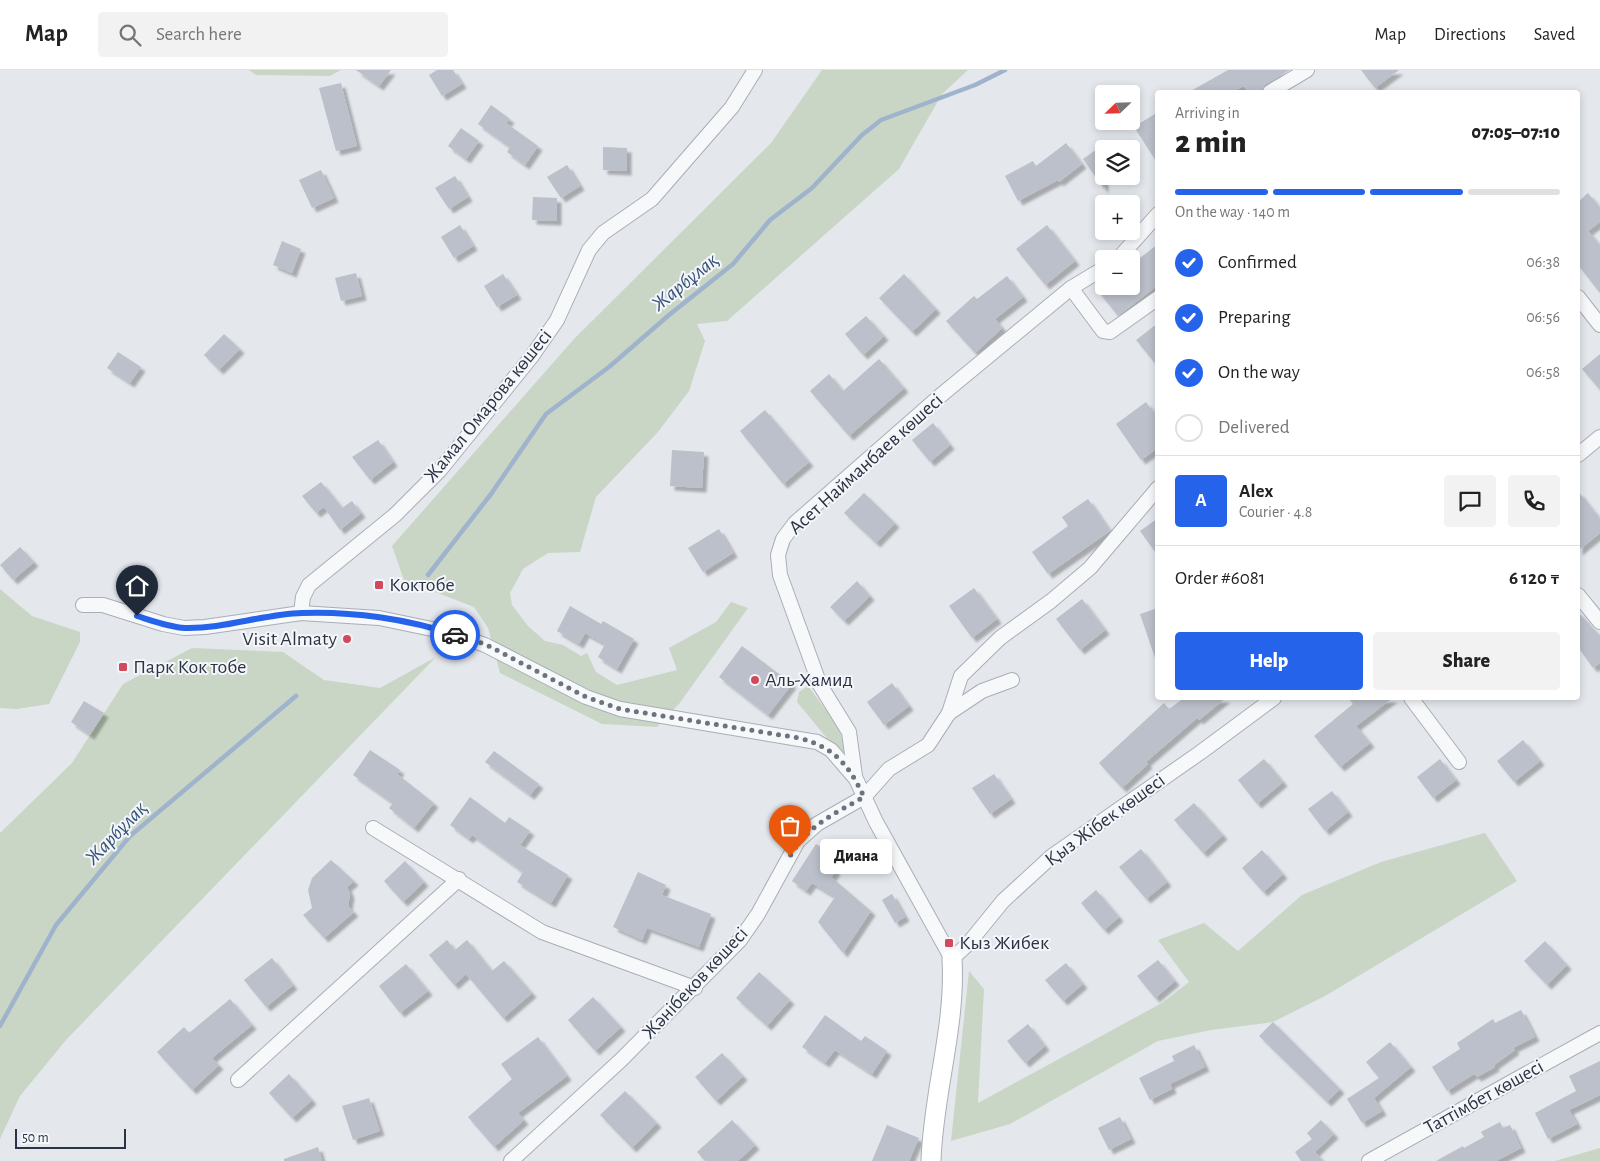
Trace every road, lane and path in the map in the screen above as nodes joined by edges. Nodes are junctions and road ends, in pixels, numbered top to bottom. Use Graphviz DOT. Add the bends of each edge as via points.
graph roads {
  1 [pos="755,70"];
  2 [pos="1307,70"];
  3 [pos="1273,90"];
  4 [pos="1155,217"];
  5 [pos="1126,250"];
  6 [pos="1095,273"];
  7 [pos="1071,288"];
  8 [pos="1155,300"];
  9 [pos="1580,300"];
  10 [pos="1600,326"];
  11 [pos="1600,437"];
  12 [pos="1580,453"];
  13 [pos="1155,492"];
  14 [pos="1580,597"];
  15 [pos="83,606"];
  16 [pos="301,613"];
  17 [pos="1600,622"];
  18 [pos="1012,680"];
  19 [pos="1271,700"];
  20 [pos="1412,700"];
  21 [pos="949,713"];
  22 [pos="1459,762"];
  23 [pos="856,779"];
  24 [pos="864,797"];
  25 [pos="373,828"];
  26 [pos="459,879"];
  27 [pos="952,959"];
  28 [pos="695,988"];
  29 [pos="1600,1033"];
  30 [pos="238,1080"];
  31 [pos="510,1161"];
  32 [pos="931,1161"];
  33 [pos="1369,1161"];
  1 -- 16 [label="street, Жамал Омарова көшесі" via="732,107 652,199 604,232 589,250 557,320 440,470 395,515 309,585"];
  2 -- 3 [label="street"];
  4 -- 5 [label="street"];
  6 -- 7 [label="street, Асет Найманбаев көшесі"];
  7 -- 8 [label="street" via="1103,331 1110,332"];
  7 -- 23 [label="street, Асет Найманбаев көшесі" via="940,396 795,523 784,539 778,554 780,575 820,685 850,732"];
  9 -- 10 [label="street"];
  11 -- 12 [label="street"];
  13 -- 21 [label="street" via="1090,568 1000,638 961,676"];
  14 -- 17 [label="street"];
  15 -- 16 [label="street" via="103,605 184,628"];
  16 -- 23 [label="street" via="379,618 451,633 485,644 586,697 620,709 817,742 831,750"];
  18 -- 21 [label="street" via="982,691"];
  19 -- 27 [label="street, Қыз Жібек көшесі" via="1052,856 1003,901"];
  20 -- 22 [label="street"];
  21 -- 24 [label="street" via="928,745 889,769"];
  23 -- 24 [label="street"];
  24 -- 27 [label="street"];
  24 -- 28 [label="street, Жәнібеков көшесі" via="817,824 798,842 740,940"];
  25 -- 26 [label="street"];
  26 -- 28 [label="street" via="542,932"];
  26 -- 30 [label="street"];
  27 -- 32 [label="street" via="954,987"];
  28 -- 31 [label="street, Жәнібеков көшесі"];
  29 -- 33 [label="street, Таттімбет көшесі"];
}
